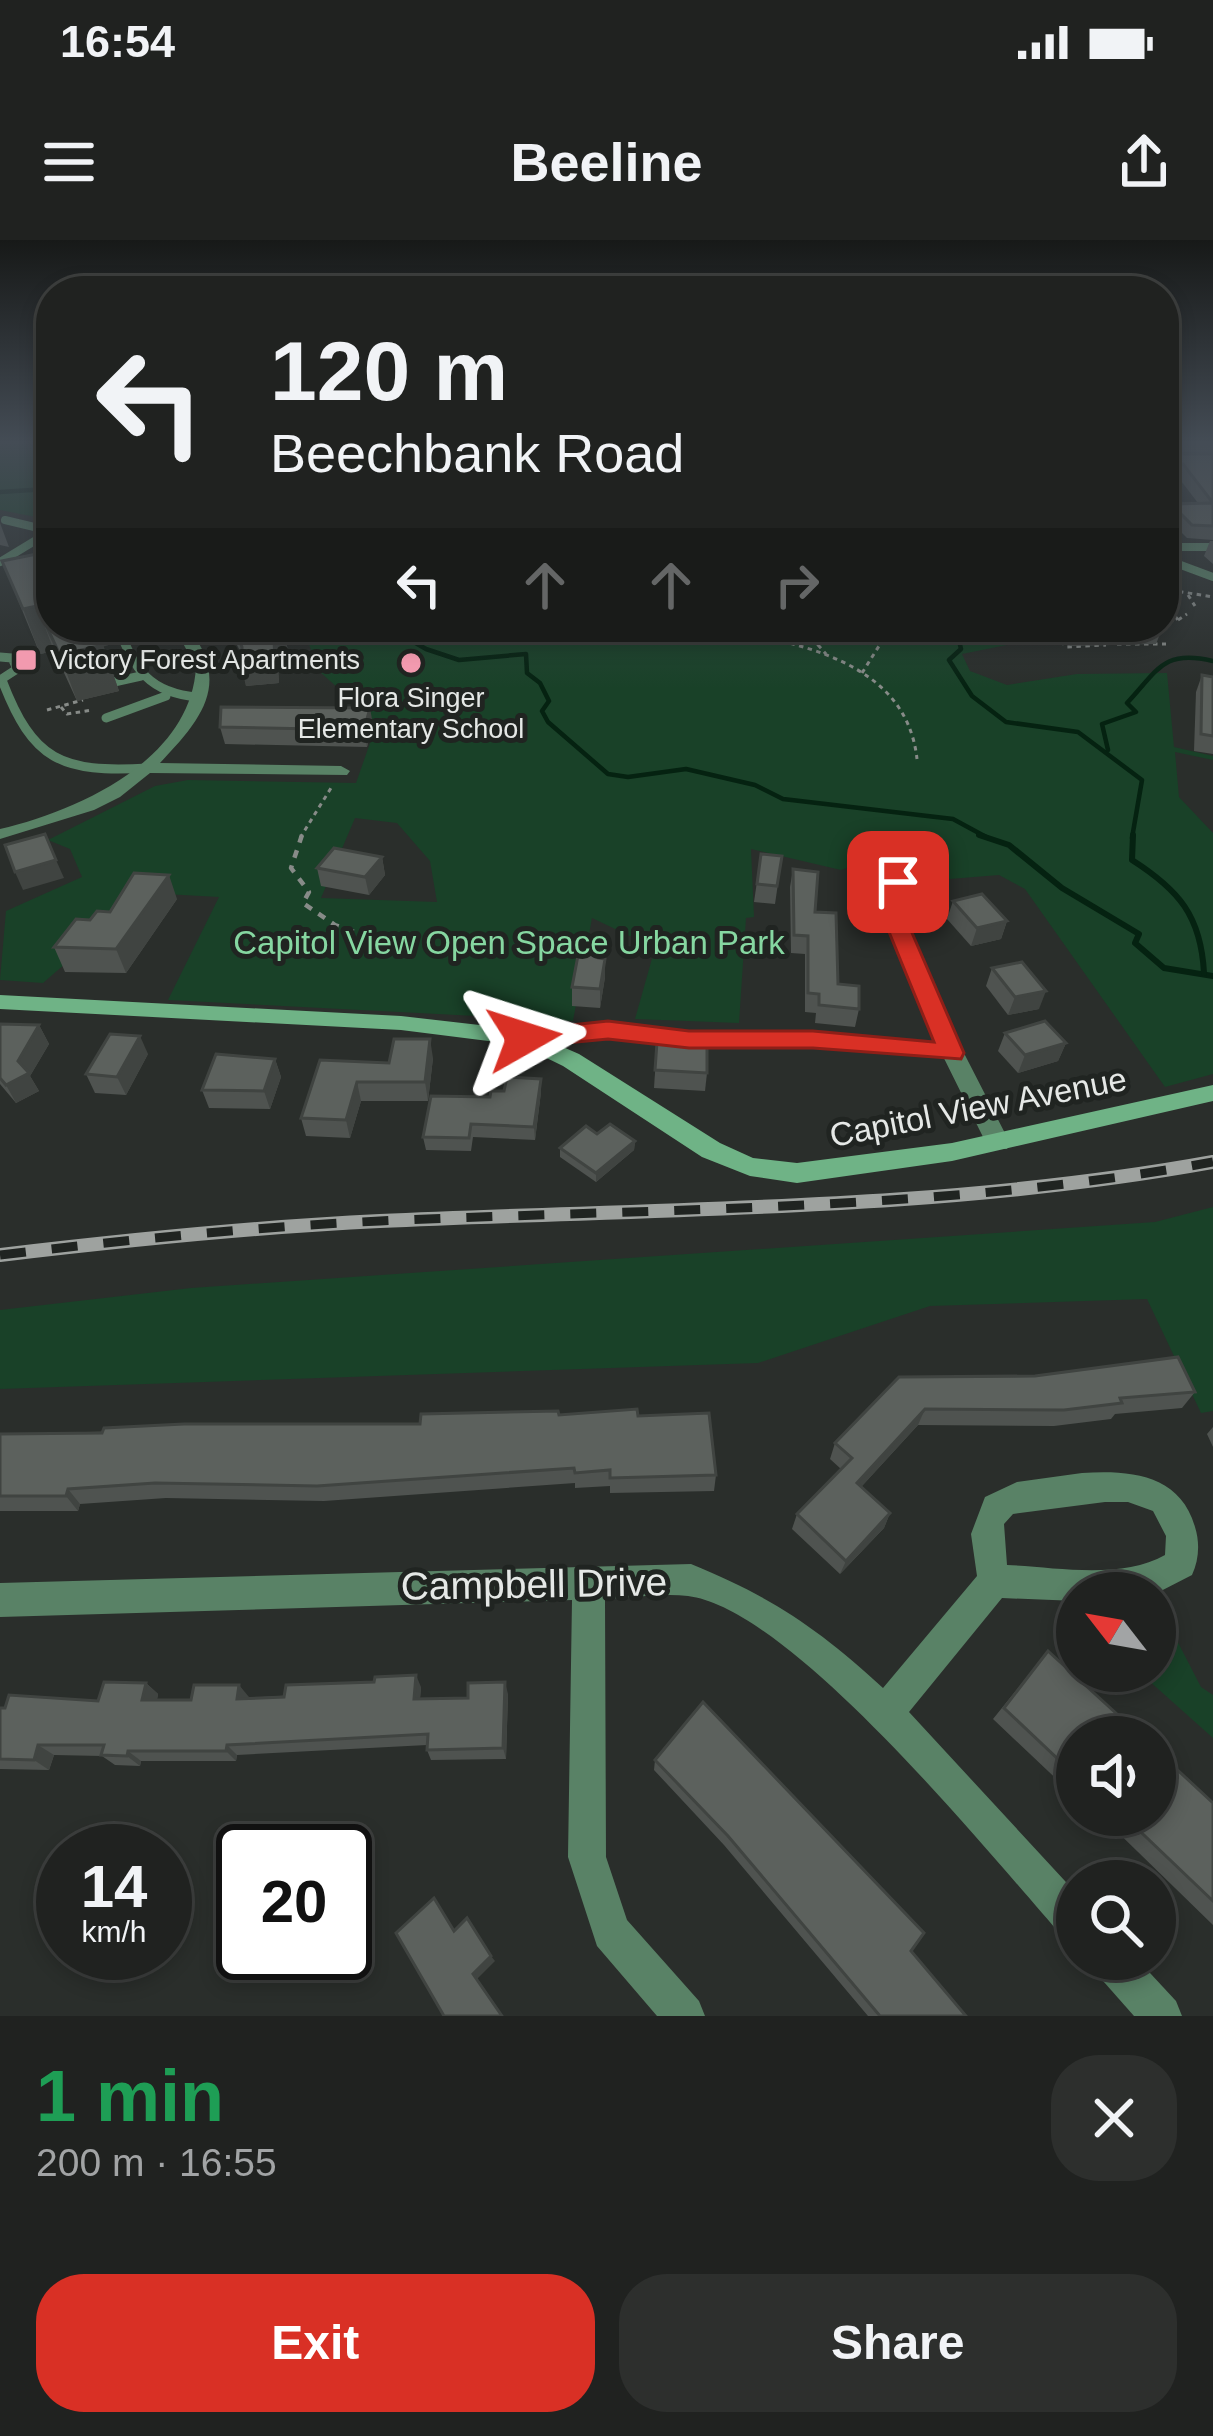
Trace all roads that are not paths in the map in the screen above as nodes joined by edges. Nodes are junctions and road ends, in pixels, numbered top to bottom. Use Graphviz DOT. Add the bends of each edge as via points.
graph roads {
  1 [pos="36,540"];
  2 [pos="1179,547"];
  3 [pos="1213,547"];
  4 [pos="0,562"];
  5 [pos="1179,570"];
  6 [pos="1213,578"];
  7 [pos="125,642"];
  8 [pos="190,642"];
  9 [pos="0,657"];
  10 [pos="141,676"];
  11 [pos="1,680"];
  12 [pos="114,682"];
  13 [pos="166,696"];
  14 [pos="198,697"];
  15 [pos="106,718"];
  16 [pos="148,768"];
  17 [pos="336,779"];
  18 [pos="0,834"];
  19 [pos="898,882"];
  20 [pos="0,1002"];
  21 [pos="524,1038"];
  22 [pos="952,1053"];
  23 [pos="1213,1093"];
  24 [pos="998,1143"];
  25 [pos="589,1581"];
  26 [pos="994,1581"];
  27 [pos="0,1600"];
  28 [pos="884,1715"];
  29 [pos="1056,1900"];
  30 [pos="1129,1980"];
  31 [pos="684,2016"];
  32 [pos="1161,2016"];
  1 -- 4 [label="lane"];
  2 -- 3 [label="street"];
  5 -- 6 [label="lane"];
  7 -- 10 [label="lane"];
  8 -- 14 [label="street" via="204,666"];
  9 -- 11 [label="lane" via="17,665"];
  10 -- 12 [label="lane"];
  10 -- 13 [label="lane"];
  11 -- 16 [label="lane" via="21,728 38,746 116,771"];
  13 -- 14 [label="lane"];
  13 -- 15 [label="lane"];
  14 -- 16 [label="street"];
  16 -- 17 [label="street"];
  16 -- 18 [label="street" via="91,804"];
  19 -- 22 [label="street" via="889,905"];
  20 -- 21 [label="main road, Capitol View Avenue" via="381,1021"];
  21 -- 22 [label="lane" via="608,1030"];
  21 -- 24 [label="main road, Capitol View Avenue" via="750,1167 854,1168"];
  22 -- 24 [label="street"];
  23 -- 24 [label="main road, Capitol View Avenue"];
  25 -- 27 [label="street, Campbell Drive"];
  25 -- 28 [label="street, Campbell Drive" via="691,1580 756,1608"];
  25 -- 31 [label="street" via="586,1857 611,1932"];
  26 -- 26 [label="street" via="988,1526 996,1508 1013,1498 1127,1484 1164,1500 1180,1521 1181,1564 1170,1575 1136,1583"];
  26 -- 28 [label="street"];
  28 -- 29 [label="street, Campbell Drive"];
  30 -- 32 [label="street"];
}
